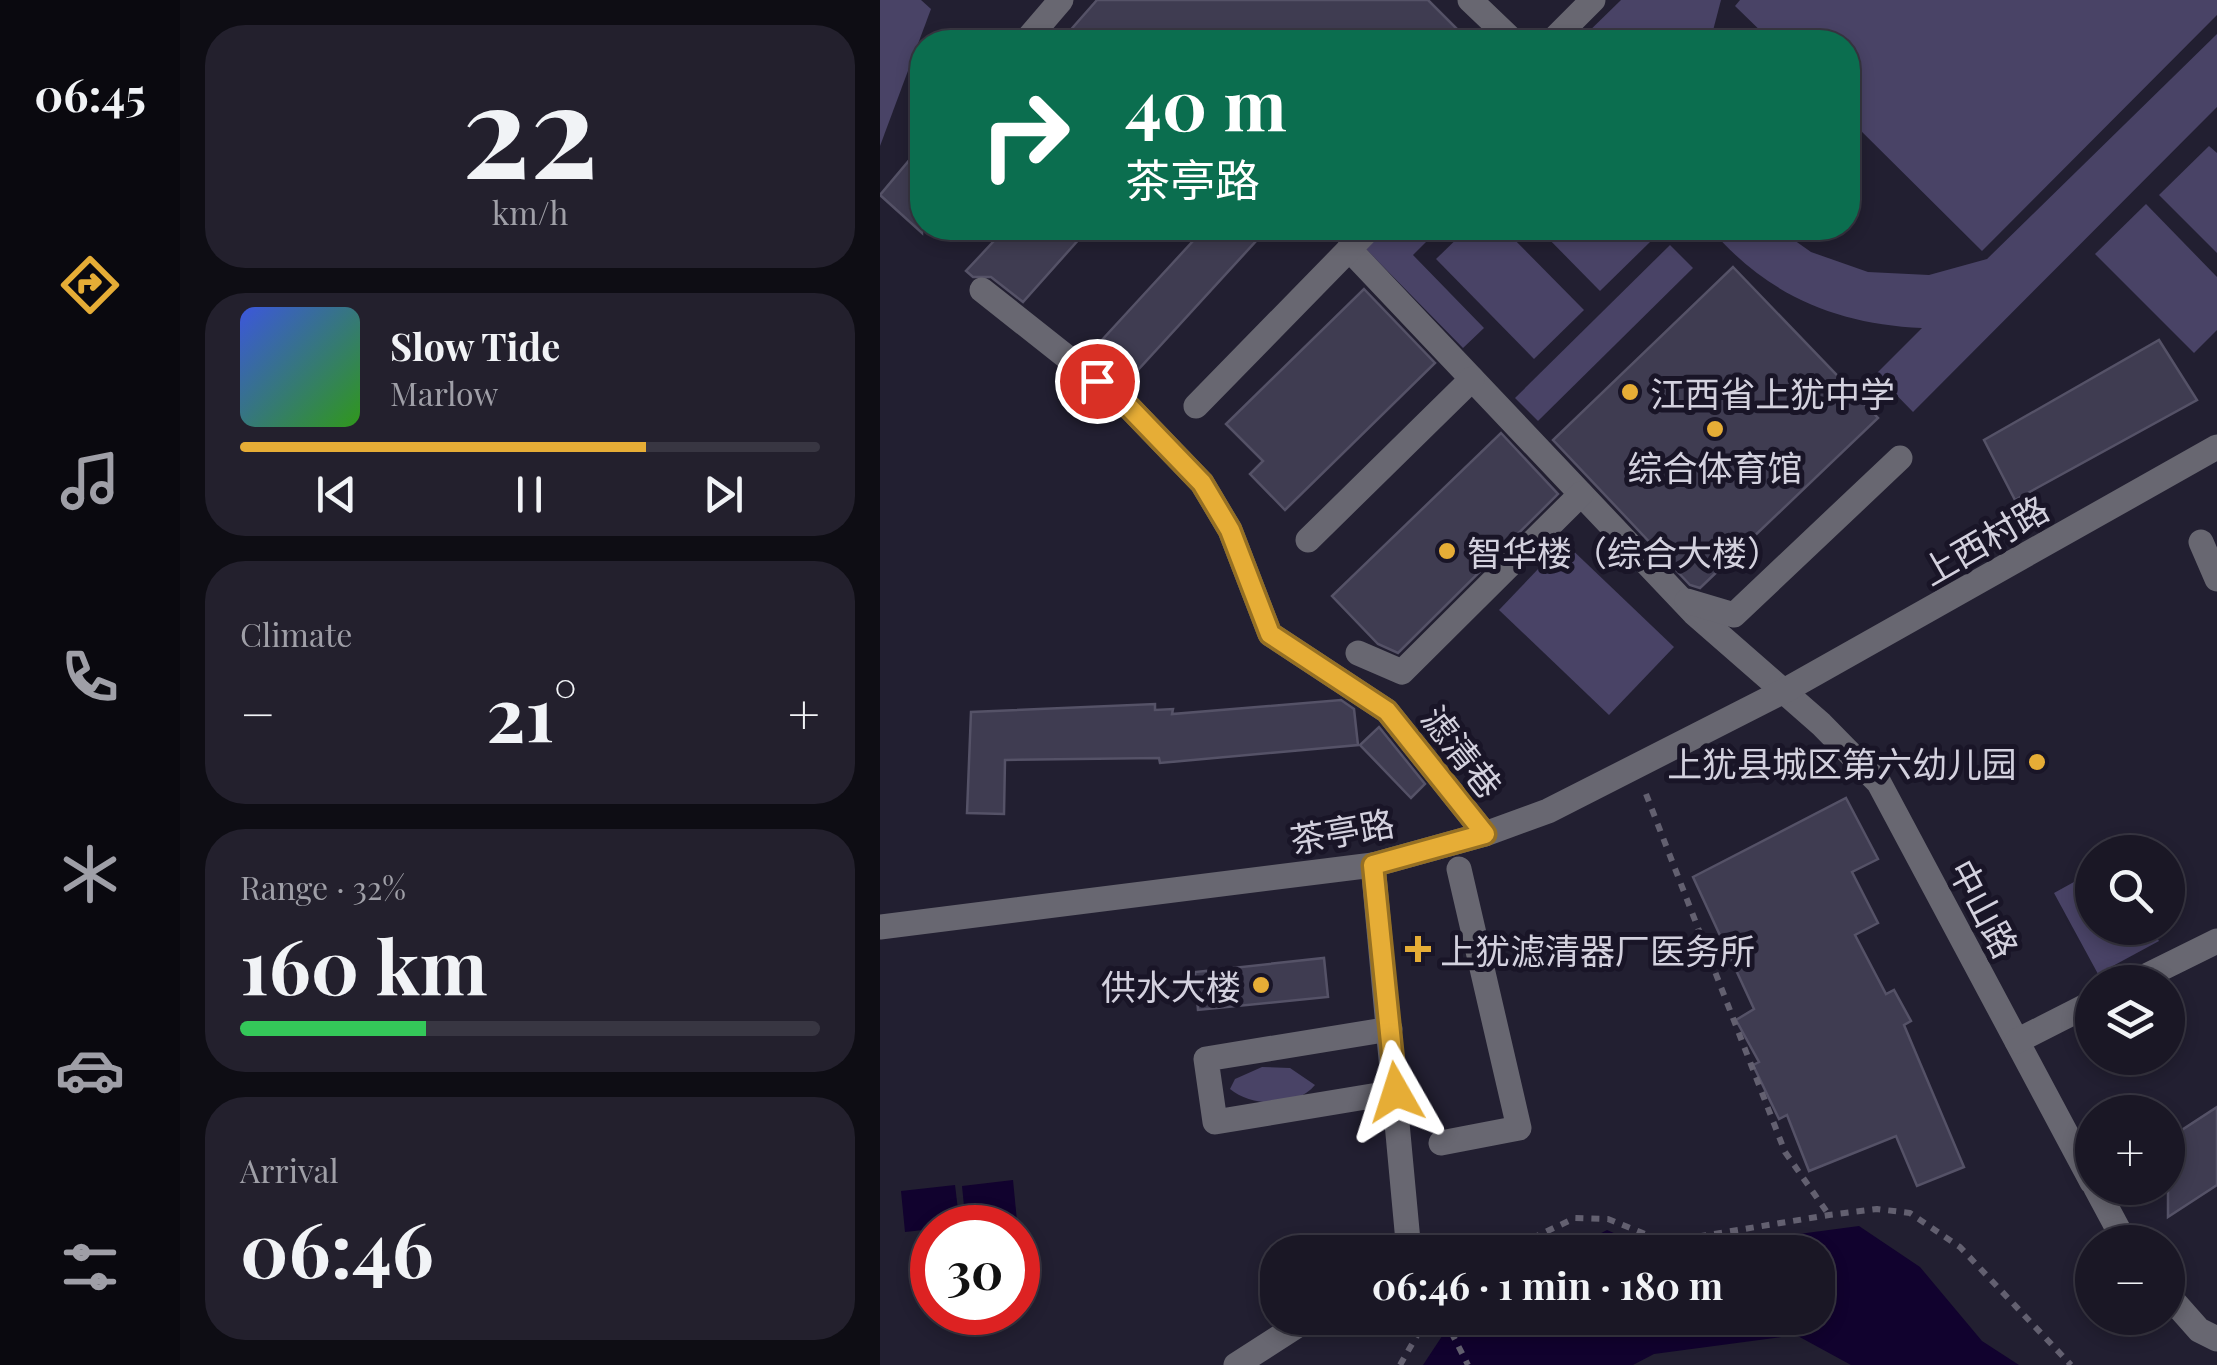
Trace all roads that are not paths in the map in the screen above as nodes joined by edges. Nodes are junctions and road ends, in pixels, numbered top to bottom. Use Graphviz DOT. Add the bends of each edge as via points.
graph roads {
  1 [pos="1061,0"];
  2 [pos="1470,0"];
  3 [pos="1593,0"];
  4 [pos="1035,30"];
  5 [pos="1501,30"];
  6 [pos="1563,30"];
  7 [pos="1359,240"];
  8 [pos="1350,249"];
  9 [pos="982,290"];
  10 [pos="1472,379"];
  11 [pos="1196,406"];
  12 [pos="2217,447"];
  13 [pos="1900,458"];
  14 [pos="1581,494"];
  15 [pos="1308,540"];
  16 [pos="2201,542"];
  17 [pos="2217,579"];
  18 [pos="1682,600"];
  19 [pos="1358,653"];
  20 [pos="1784,691"];
  21 [pos="1485,834"];
  22 [pos="1373,865"];
  23 [pos="1459,868"];
  24 [pos="880,927"];
  25 [pos="2217,941"];
  26 [pos="2168,965"];
  27 [pos="2075,1012"];
  28 [pos="1390,1029"];
  29 [pos="2017,1041"];
  30 [pos="1396,1092"];
  31 [pos="1441,1143"];
  32 [pos="2075,1149"];
  33 [pos="1408,1235"];
  34 [pos="2185,1314"];
  35 [pos="1283,1335"];
  36 [pos="2217,1340"];
  37 [pos="1236,1365"];
  1 -- 4 [label="street"];
  2 -- 5 [label="street"];
  3 -- 6 [label="street"];
  7 -- 8 [label="street"];
  8 -- 10 [label="street, 中山路"];
  8 -- 11 [label="street"];
  9 -- 21 [label="street, 滤清巷" via="1126,404 1202,483 1230,530 1270,634 1387,711"];
  10 -- 14 [label="street, 中山路"];
  10 -- 15 [label="street"];
  12 -- 20 [label="street, 上西村路"];
  13 -- 18 [label="street" via="1734,615"];
  14 -- 18 [label="street, 中山路"];
  14 -- 19 [label="street" via="1402,672"];
  16 -- 17 [label="street"];
  18 -- 20 [label="street, 中山路"];
  20 -- 21 [label="street, 茶亭路" via="1548,811"];
  20 -- 29 [label="street, 中山路" via="1879,784"];
  21 -- 22 [label="street, 茶亭路"];
  22 -- 24 [label="street, 茶亭路"];
  22 -- 28 [label="street"];
  23 -- 31 [label="street" via="1518,1128"];
  25 -- 26 [label="street"];
  27 -- 29 [label="street"];
  28 -- 30 [label="street"];
  28 -- 30 [label="street" via="1206,1059 1215,1122"];
  29 -- 32 [label="street, 中山路"];
  30 -- 33 [label="street"];
  34 -- 36 [label="street"];
  35 -- 37 [label="street"];
}
